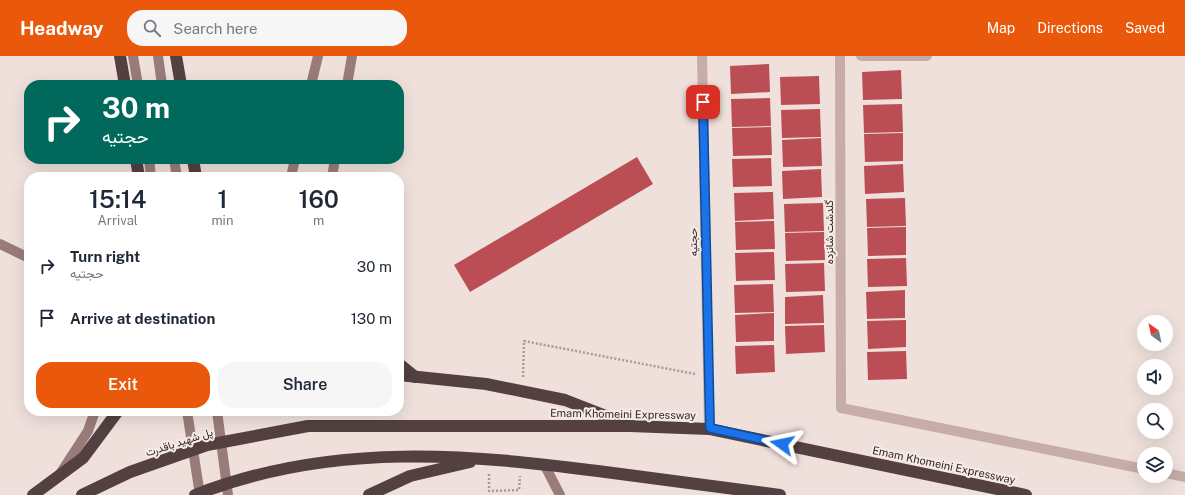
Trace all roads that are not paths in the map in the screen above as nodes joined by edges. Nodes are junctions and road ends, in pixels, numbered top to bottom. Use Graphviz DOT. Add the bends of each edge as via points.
graph roads {
  1 [pos="120,56"];
  2 [pos="133,56"];
  3 [pos="158,56"];
  4 [pos="176,56"];
  5 [pos="318,56"];
  6 [pos="352,56"];
  7 [pos="702,56"];
  8 [pos="840,56"];
  9 [pos="860,56"];
  10 [pos="927,57"];
  11 [pos="124,80"];
  12 [pos="137,80"];
  13 [pos="161,80"];
  14 [pos="180,80"];
  15 [pos="312,80"];
  16 [pos="349,80"];
  17 [pos="0,244"];
  18 [pos="24,256"];
  19 [pos="404,368"];
  20 [pos="404,376"];
  21 [pos="415,377"];
  22 [pos="93,416"];
  23 [pos="114,416"];
  24 [pos="188,416"];
  25 [pos="218,416"];
  26 [pos="308,426"];
  27 [pos="630,426"];
  28 [pos="710,428"];
  29 [pos="488,458"];
  30 [pos="544,464"];
  31 [pos="1137,468"];
  32 [pos="1173,474"];
  33 [pos="58,476"];
  34 [pos="1185,477"];
  35 [pos="33,495"];
  36 [pos="82,495"];
  37 [pos="195,495"];
  38 [pos="200,495"];
  39 [pos="228,495"];
  40 [pos="369,495"];
  41 [pos="560,495"];
  42 [pos="780,495"];
  43 [pos="1026,495"];
  1 -- 11 [label="highway"];
  2 -- 12 [label="main road"];
  3 -- 13 [label="main road"];
  4 -- 14 [label="highway"];
  5 -- 15 [label="main road"];
  6 -- 16 [label="main road"];
  7 -- 28 [label="street, حجتیه"];
  8 -- 31 [label="street, گلدشت شانزده" via="841,408"];
  9 -- 10 [label="street"];
  17 -- 18 [label="main road"];
  19 -- 21 [label="highway"];
  20 -- 21 [label="highway"];
  21 -- 27 [label="highway" via="486,384 565,400"];
  22 -- 33 [label="main road" via="88,431"];
  23 -- 33 [label="highway" via="83,458"];
  24 -- 38 [label="main road"];
  25 -- 39 [label="main road"];
  26 -- 27 [label="highway, Emam Khomeini Expressway"];
  26 -- 36 [label="highway, پل شهید باقدرت" via="207,445 130,472"];
  27 -- 28 [label="highway, Emam Khomeini Expressway"];
  28 -- 43 [label="highway, Emam Khomeini Expressway"];
  29 -- 30 [label="highway"];
  29 -- 37 [label="highway" via="400,455 328,461 274,471"];
  29 -- 40 [label="highway" via="410,476"];
  30 -- 41 [label="main road"];
  30 -- 42 [label="highway"];
  32 -- 34 [label="street"];
  33 -- 35 [label="highway"];
}
